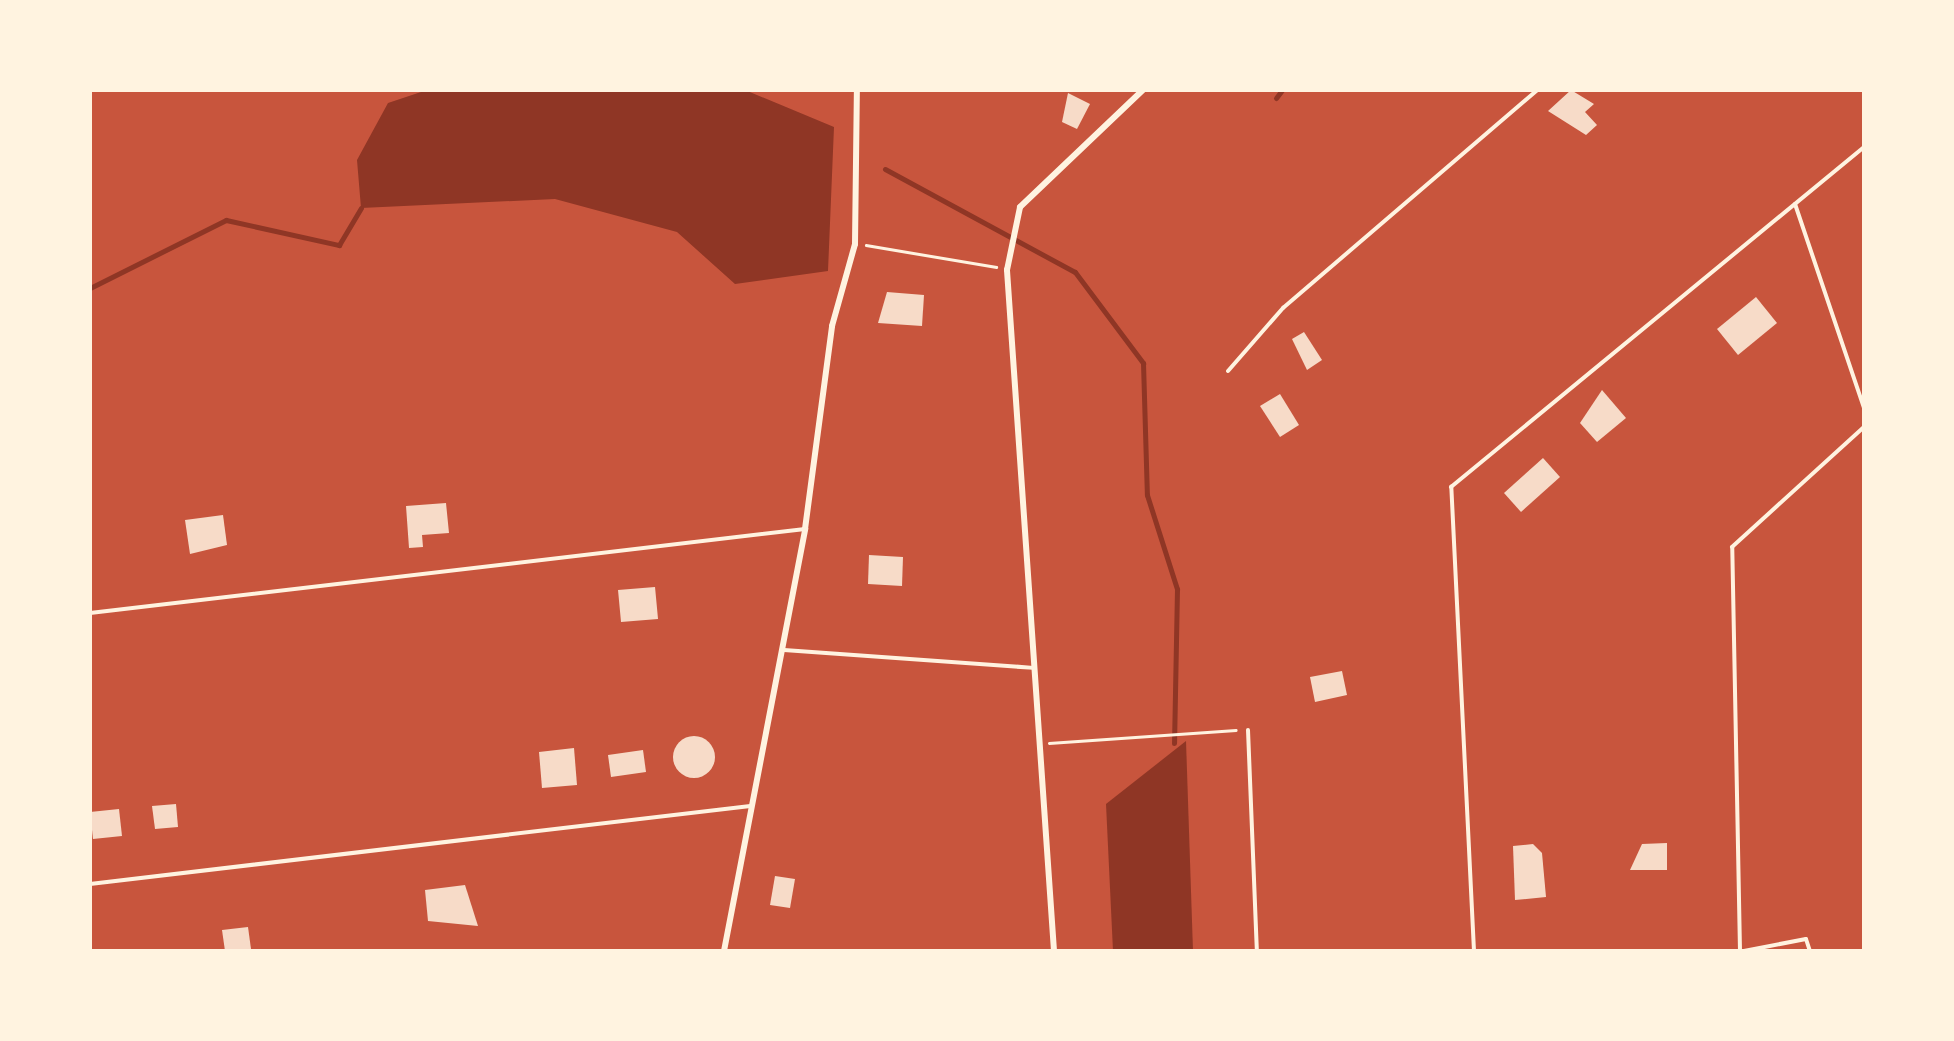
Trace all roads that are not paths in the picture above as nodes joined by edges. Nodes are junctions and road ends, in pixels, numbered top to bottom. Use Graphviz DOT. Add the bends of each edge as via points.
graph roads {
  1 [pos="857,90"];
  2 [pos="1142,90"];
  3 [pos="1537,90"];
  4 [pos="1864,147"];
  5 [pos="1795,204"];
  6 [pos="1228,371"];
  7 [pos="1864,408"];
  8 [pos="1864,427"];
  9 [pos="806,529"];
  10 [pos="90,613"];
  11 [pos="784,650"];
  12 [pos="1034,668"];
  13 [pos="1248,730"];
  14 [pos="750,806"];
  15 [pos="90,884"];
  16 [pos="724,951"];
  17 [pos="1054,951"];
  18 [pos="1256,951"];
  19 [pos="1474,951"];
  20 [pos="1742,951"];
  21 [pos="1810,951"];
  1 -- 9 [label="street" via="854,244 832,326"];
  2 -- 12 [label="street" via="1020,207 1006,270"];
  3 -- 6 [label="lane" via="1284,308"];
  4 -- 5 [label="lane"];
  5 -- 7 [label="lane"];
  5 -- 19 [label="lane" via="1451,487"];
  8 -- 20 [label="lane" via="1732,547"];
  9 -- 10 [label="lane"];
  9 -- 11 [label="street"];
  11 -- 12 [label="lane"];
  11 -- 14 [label="street"];
  12 -- 17 [label="street"];
  13 -- 18 [label="lane"];
  14 -- 15 [label="lane"];
  14 -- 16 [label="street"];
  20 -- 21 [label="lane" via="1806,940"];
}
